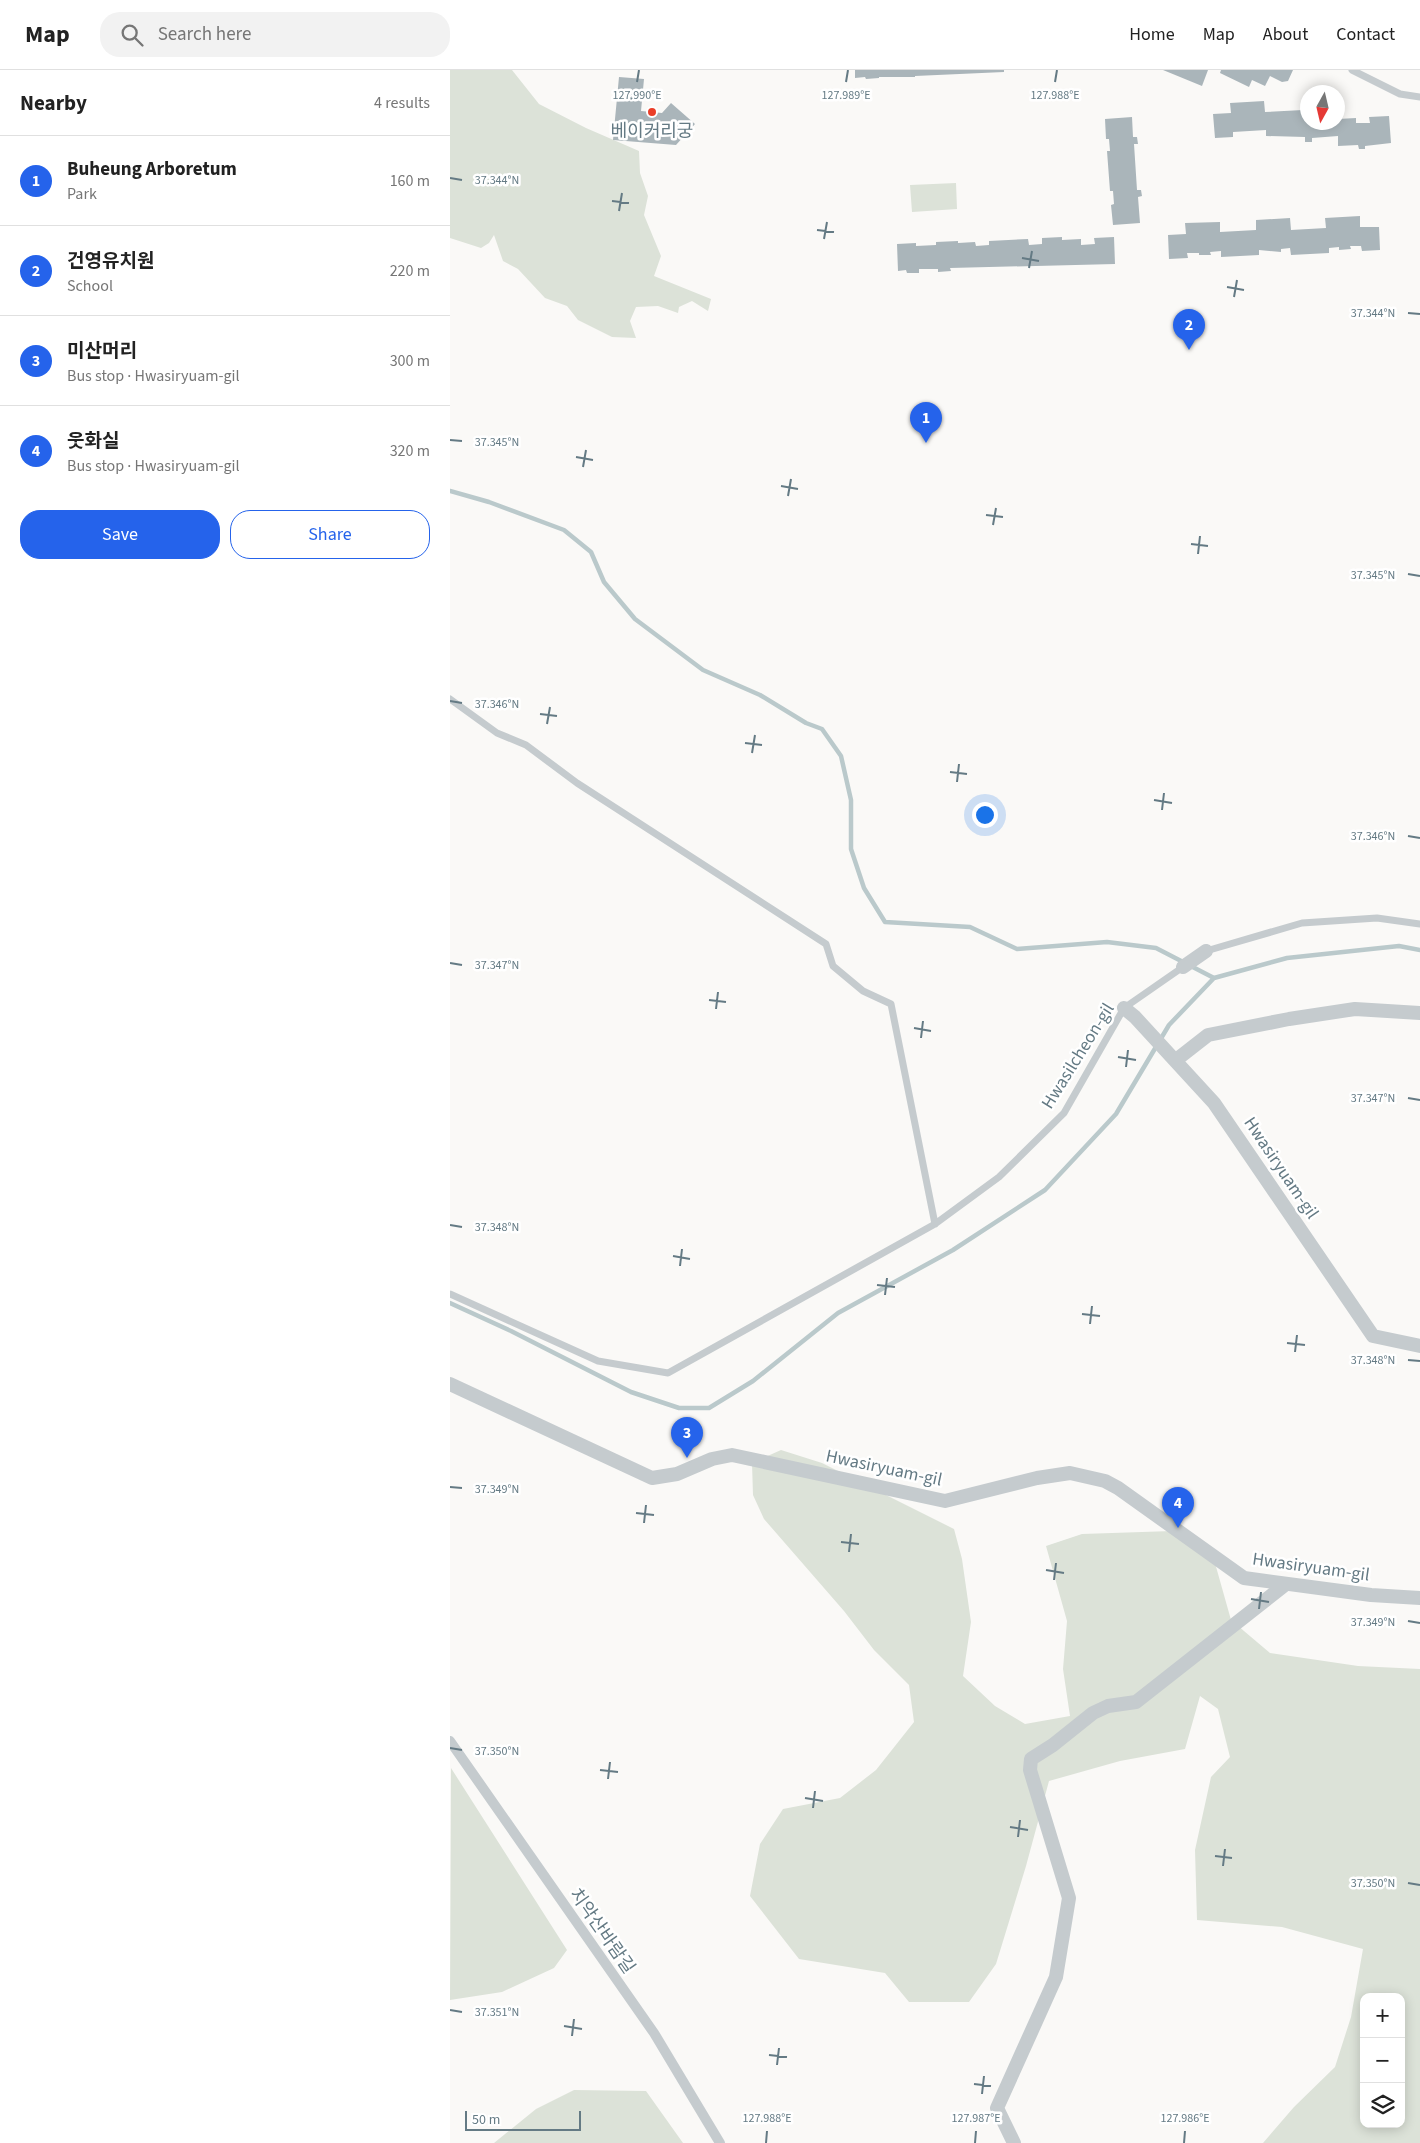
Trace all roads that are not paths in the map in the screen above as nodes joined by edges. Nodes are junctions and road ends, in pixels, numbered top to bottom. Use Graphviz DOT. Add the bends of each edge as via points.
graph roads {
  1 [pos="1352,70"];
  2 [pos="1420,97"];
  3 [pos="450,699"];
  4 [pos="1420,924"];
  5 [pos="1206,951"];
  6 [pos="1183,967"];
  7 [pos="1129,1012"];
  8 [pos="1420,1013"];
  9 [pos="1176,1060"];
  10 [pos="935,1224"];
  11 [pos="450,1294"];
  12 [pos="1420,1346"];
  13 [pos="450,1384"];
  14 [pos="1286,1584"];
  15 [pos="1420,1598"];
  16 [pos="450,1741"];
  17 [pos="720,2143"];
  18 [pos="1014,2143"];
  1 -- 2 [label="lane" via="1400,94"];
  3 -- 10 [label="lane" via="497,733 526,745 577,783 826,944 833,966 863,991 891,1004"];
  4 -- 5 [label="lane" via="1376,918 1302,924"];
  5 -- 6 [label="street"];
  6 -- 7 [label="lane, Hwasilcheon-gil"];
  7 -- 9 [label="street, Hwasiryuam-gil"];
  7 -- 10 [label="lane, Hwasilcheon-gil" via="1064,1113 999,1178"];
  8 -- 9 [label="street" via="1356,1009 1289,1018 1208,1035"];
  9 -- 12 [label="street, Hwasiryuam-gil" via="1214,1103 1373,1336"];
  10 -- 11 [label="lane" via="668,1373 598,1361"];
  13 -- 14 [label="street, Hwasiryuam-gil" via="652,1478 677,1474 712,1459 732,1455 945,1501 1070,1473 1105,1481 1244,1578"];
  14 -- 15 [label="street, Hwasiryuam-gil"];
  14 -- 18 [label="street" via="1136,1702 1108,1706 1093,1713 1031,1759 1030,1770 1069,1898 1056,1978 997,2108"];
  16 -- 17 [label="street, 치악산바람길" via="654,2033"];
}
